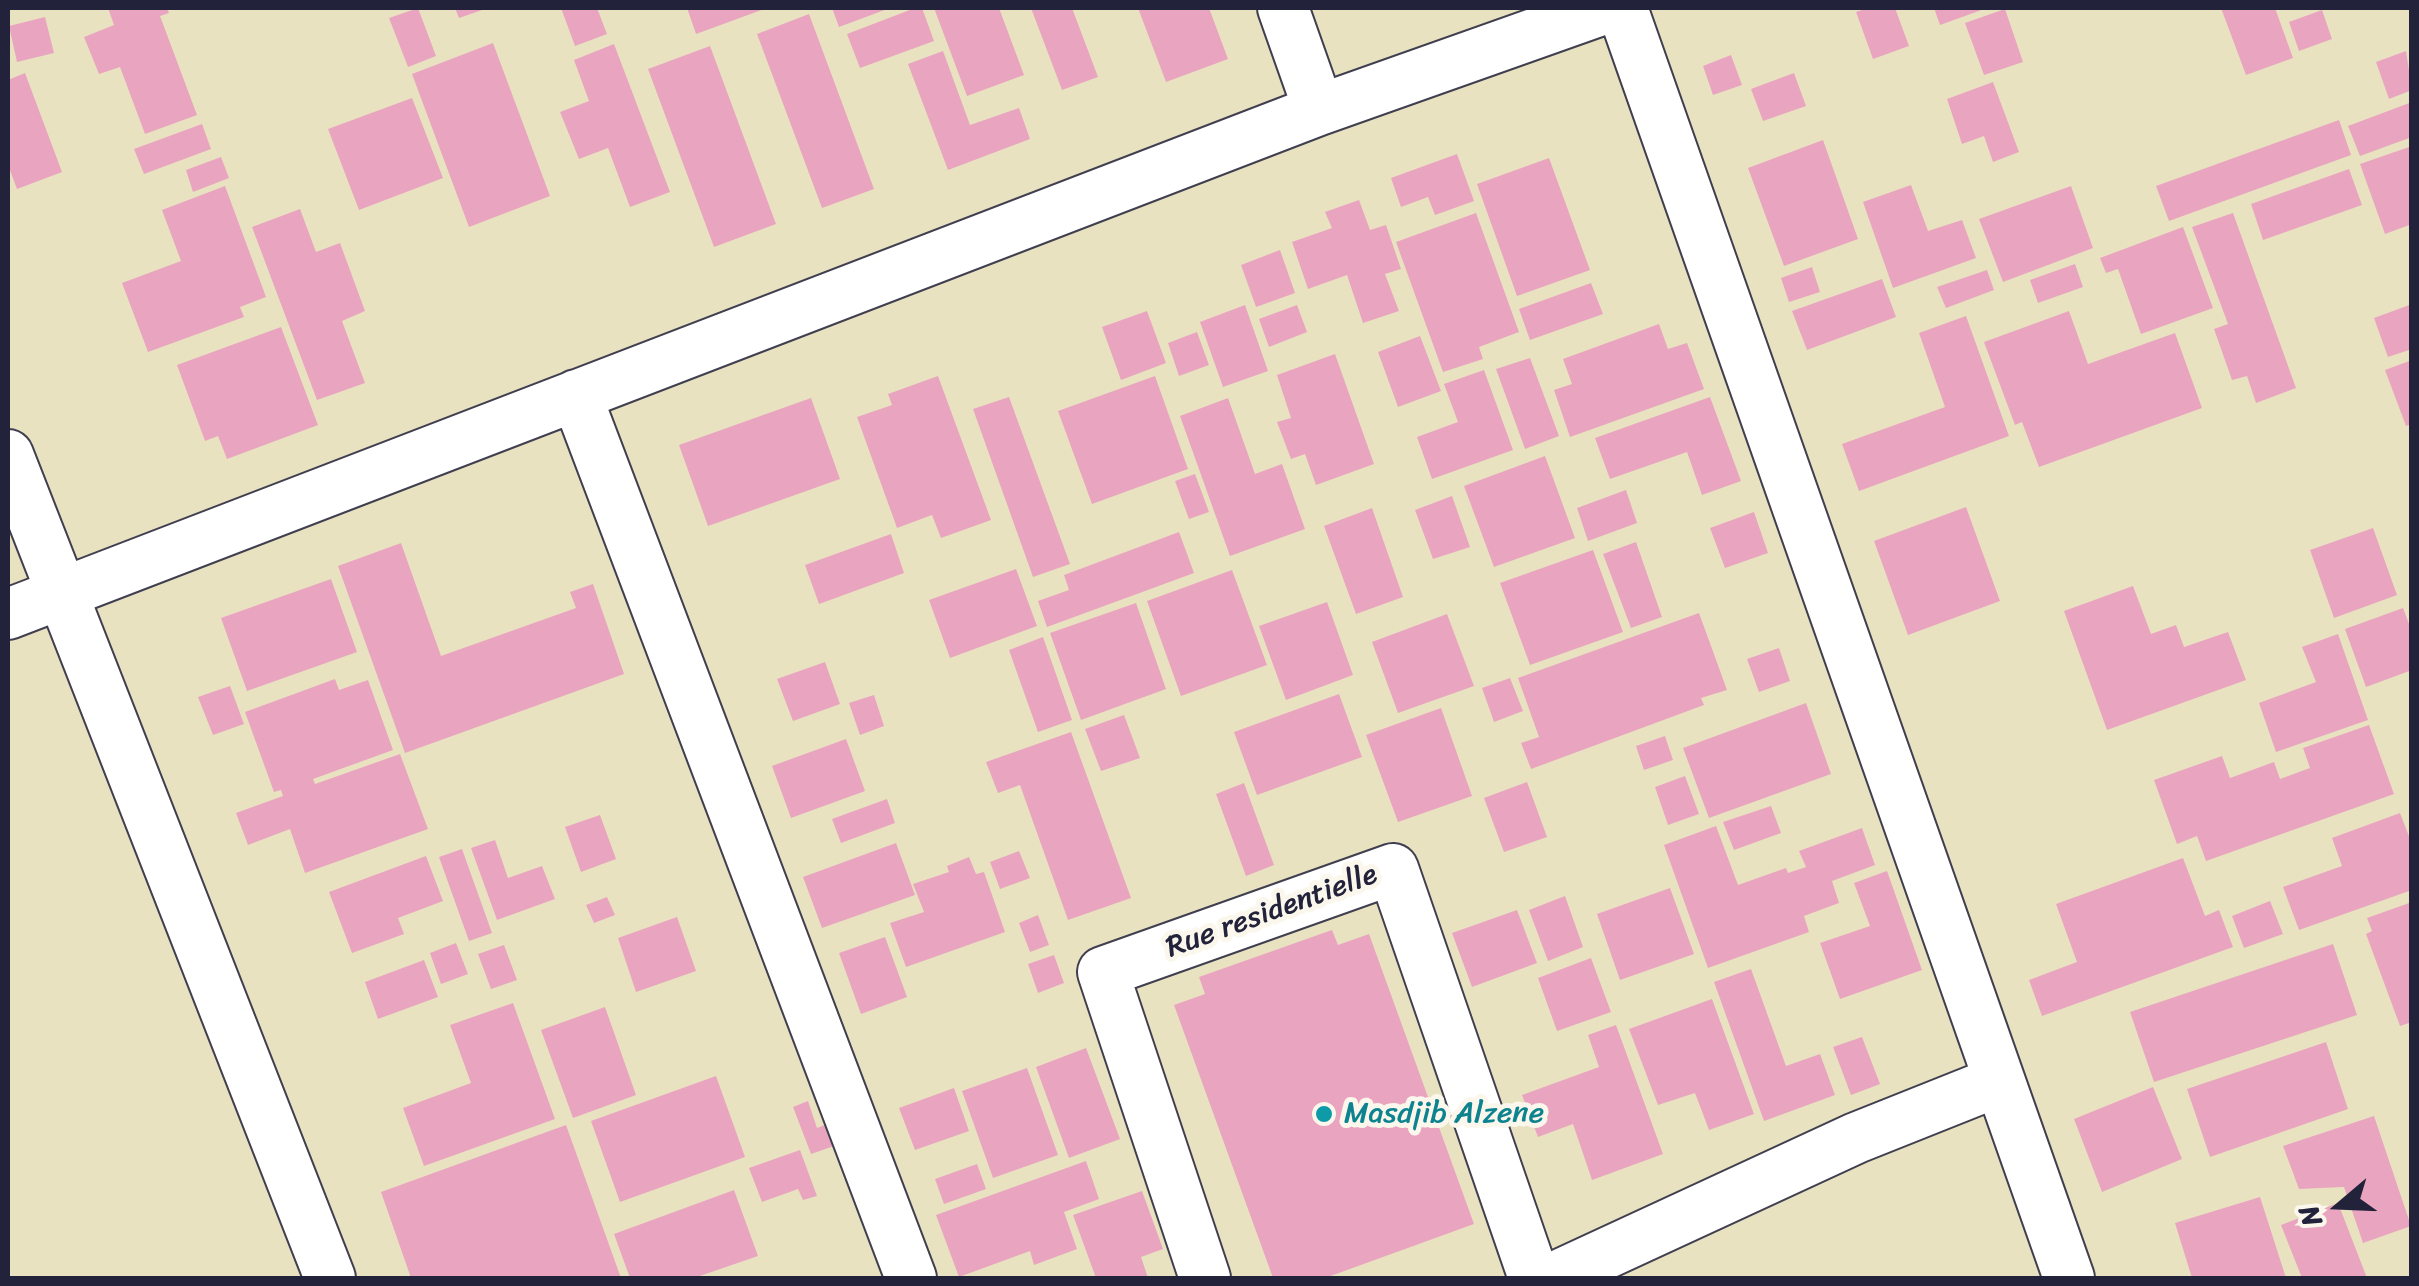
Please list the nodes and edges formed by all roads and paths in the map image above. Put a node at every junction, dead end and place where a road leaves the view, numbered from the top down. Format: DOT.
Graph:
graph roads {
  1 [pos="1283,8"];
  2 [pos="1607,8"];
  3 [pos="1622,8"];
  4 [pos="1319,110"];
  5 [pos="576,394"];
  6 [pos="8,455"];
  7 [pos="60,594"];
  8 [pos="8,614"];
  9 [pos="1999,1081"];
  10 [pos="330,1278"];
  11 [pos="911,1278"];
  12 [pos="1204,1278"];
  13 [pos="1534,1278"];
  14 [pos="1554,1278"];
  15 [pos="2069,1278"];
  1 -- 4 [label="street"];
  2 -- 4 [label="street"];
  3 -- 9 [label="street"];
  4 -- 5 [label="street"];
  5 -- 7 [label="street"];
  5 -- 11 [label="street"];
  6 -- 7 [label="street"];
  7 -- 8 [label="street"];
  7 -- 10 [label="street"];
  9 -- 14 [label="street"];
  9 -- 15 [label="street"];
  12 -- 13 [label="street, Rue residentielle"];
}
